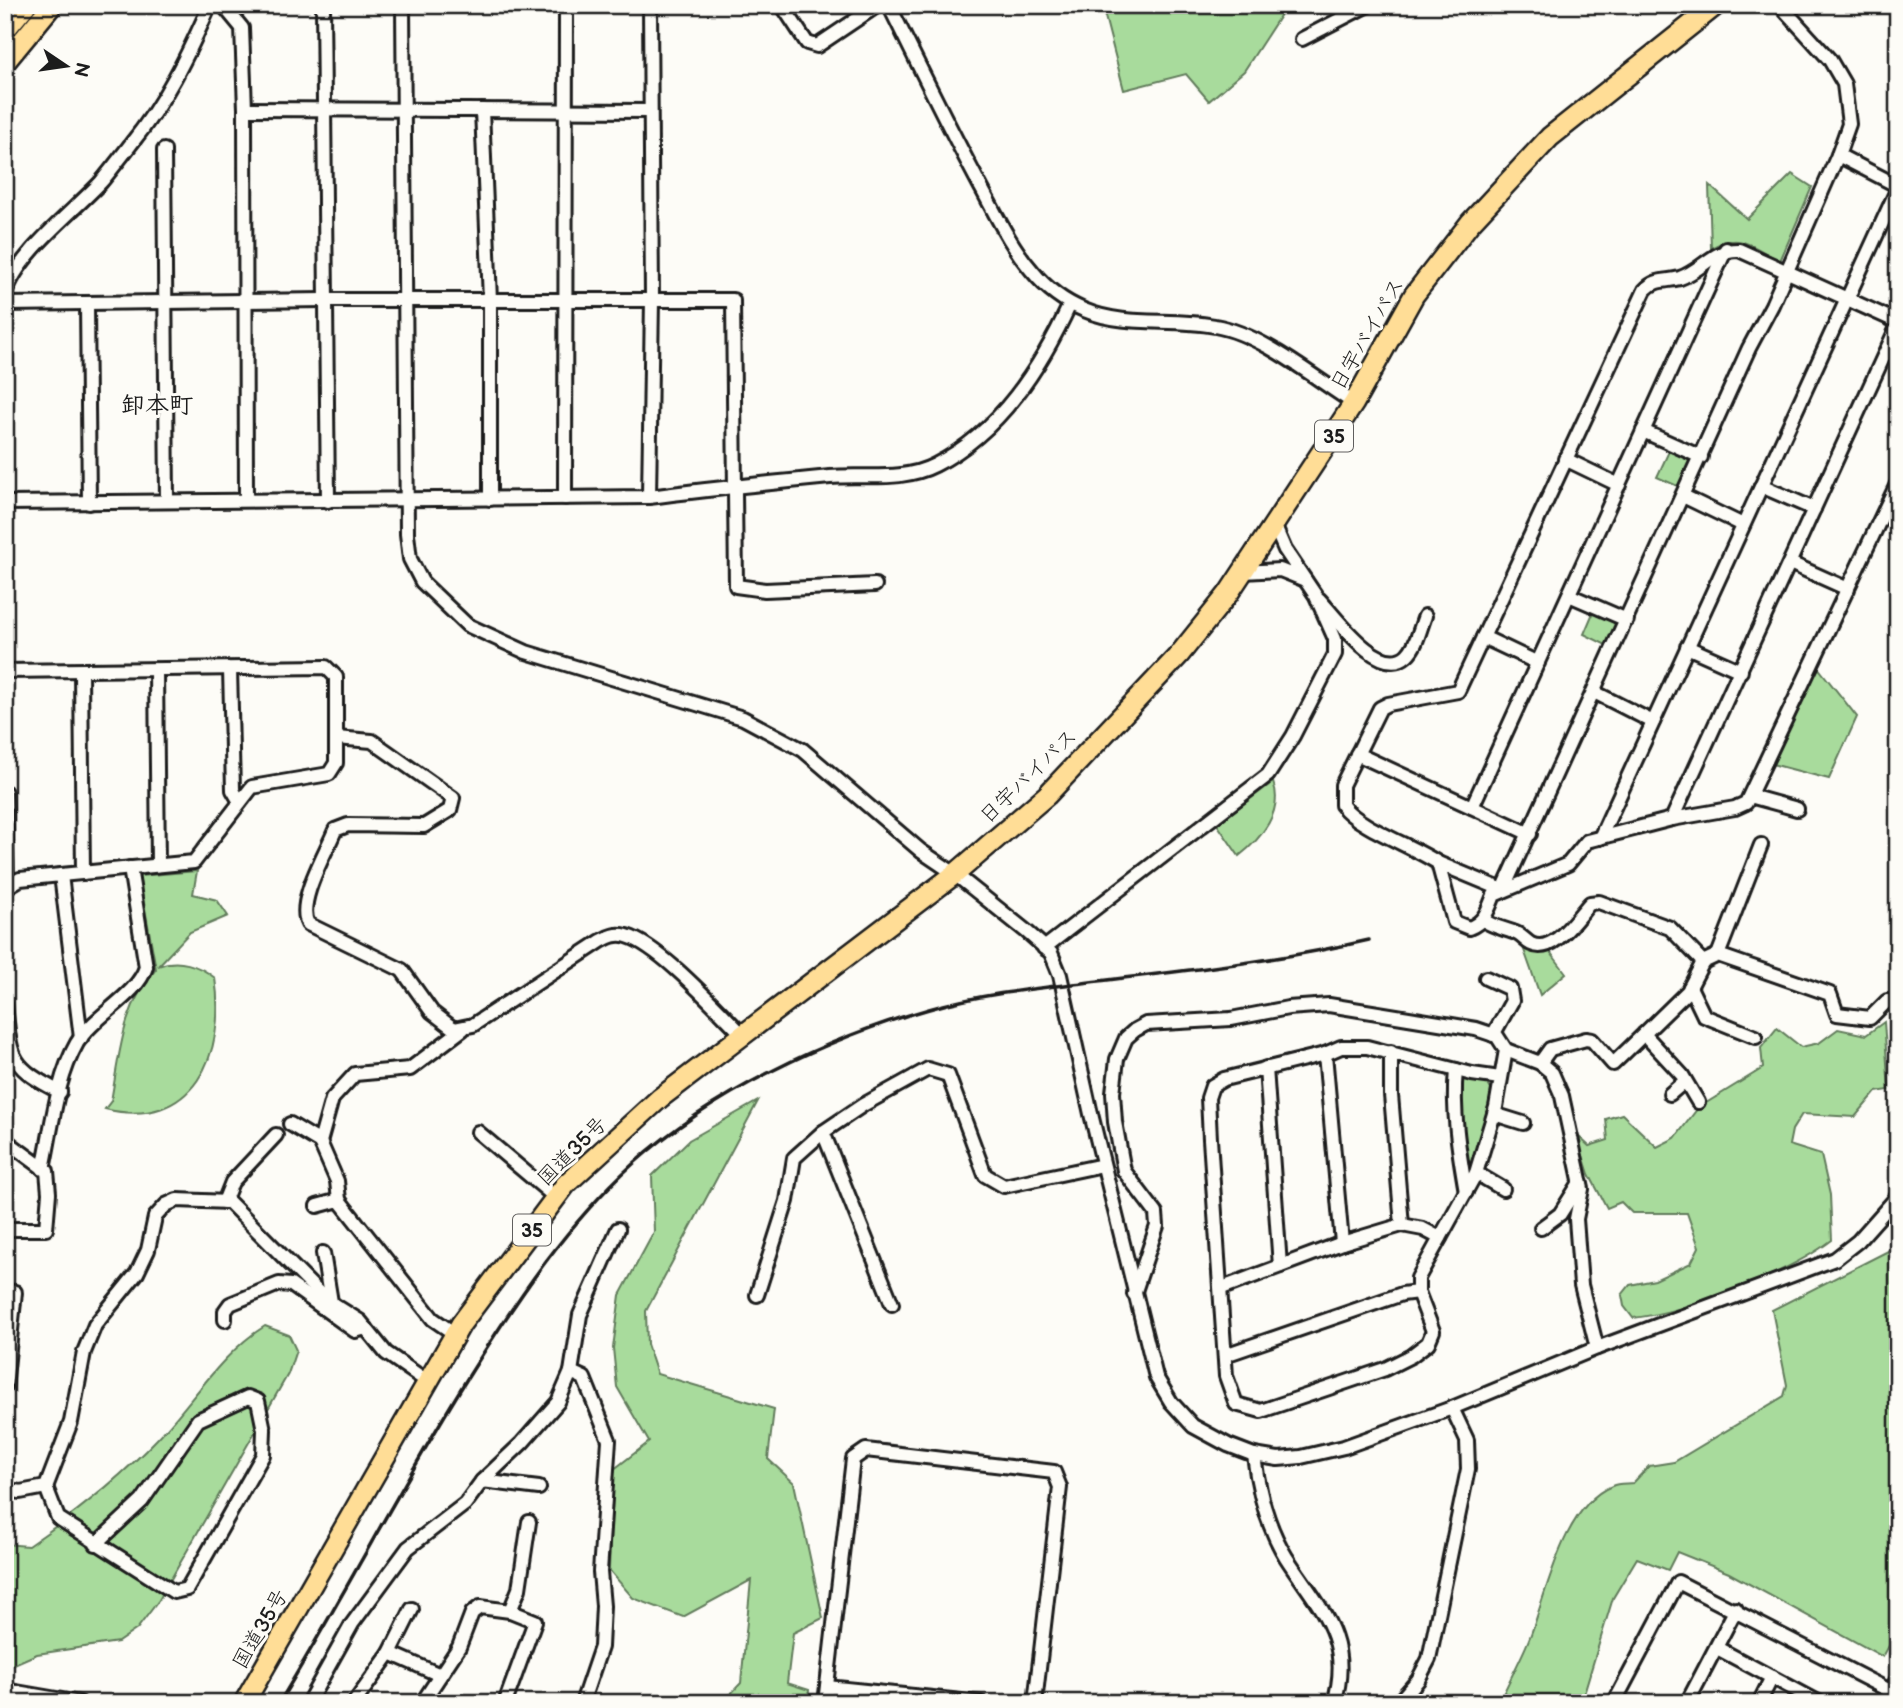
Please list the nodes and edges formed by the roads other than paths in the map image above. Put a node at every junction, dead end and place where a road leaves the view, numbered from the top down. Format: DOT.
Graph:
graph roads {
  1 [pos="26,5"];
  2 [pos="52,5"];
  3 [pos="210,5"];
  4 [pos="223,5"];
  5 [pos="323,5"];
  6 [pos="404,5"];
  7 [pos="566,5"];
  8 [pos="650,5"];
  9 [pos="782,5"];
  10 [pos="878,5"];
  11 [pos="889,5"];
  12 [pos="1368,5"];
  13 [pos="1716,5"];
  14 [pos="1780,5"];
  15 [pos="5,30"];
  16 [pos="1302,39"];
  17 [pos="5,62"];
  18 [pos="245,108"];
  19 [pos="404,110"];
  20 [pos="482,110"];
  21 [pos="325,111"];
  22 [pos="565,111"];
  23 [pos="650,111"];
  24 [pos="164,150"];
  25 [pos="1838,155"];
  26 [pos="1898,187"];
  27 [pos="1726,249"];
  28 [pos="1786,271"];
  29 [pos="5,295"];
  30 [pos="652,299"];
  31 [pos="1847,299"];
  32 [pos="324,300"];
  33 [pos="406,300"];
  34 [pos="489,300"];
  35 [pos="567,300"];
  36 [pos="245,302"];
  37 [pos="164,303"];
  38 [pos="5,304"];
  39 [pos="87,304"];
  40 [pos="1070,304"];
  41 [pos="1898,323"];
  42 [pos="1889,344"];
  43 [pos="1898,356"];
  44 [pos="1354,403"];
  45 [pos="1643,431"];
  46 [pos="1702,457"];
  47 [pos="1565,459"];
  48 [pos="1898,482"];
  49 [pos="734,485"];
  50 [pos="1619,485"];
  51 [pos="1761,486"];
  52 [pos="1683,496"];
  53 [pos="649,497"];
  54 [pos="565,498"];
  55 [pos="490,499"];
  56 [pos="246,500"];
  57 [pos="167,501"];
  58 [pos="328,501"];
  59 [pos="406,502"];
  60 [pos="5,503"];
  61 [pos="89,503"];
  62 [pos="1814,509"];
  63 [pos="1743,525"];
  64 [pos="1275,527"];
  65 [pos="1790,563"];
  66 [pos="1243,572"];
  67 [pos="1305,580"];
  68 [pos="875,585"];
  69 [pos="1848,589"];
  70 [pos="1569,595"];
  71 [pos="1316,596"];
  72 [pos="1425,616"];
  73 [pos="1627,620"];
  74 [pos="1483,636"];
  75 [pos="1688,647"];
  76 [pos="1538,663"];
  77 [pos="230,669"];
  78 [pos="156,670"];
  79 [pos="5,671"];
  80 [pos="81,671"];
  81 [pos="1741,671"];
  82 [pos="1594,692"];
  83 [pos="1653,722"];
  84 [pos="336,738"];
  85 [pos="1357,754"];
  86 [pos="5,792"];
  87 [pos="1750,796"];
  88 [pos="240,802"];
  89 [pos="1472,807"];
  90 [pos="1797,809"];
  91 [pos="1672,819"];
  92 [pos="1530,834"];
  93 [pos="1600,838"];
  94 [pos="1761,845"];
  95 [pos="1438,863"];
  96 [pos="158,866"];
  97 [pos="130,868"];
  98 [pos="83,873"];
  99 [pos="955,874"];
  100 [pos="61,875"];
  101 [pos="6,888"];
  102 [pos="1503,890"];
  103 [pos="1483,920"];
  104 [pos="1044,948"];
  105 [pos="1718,955"];
  106 [pos="1703,962"];
  107 [pos="1486,978"];
  108 [pos="1690,988"];
  109 [pos="1898,1002"];
  110 [pos="5,1004"];
  111 [pos="463,1029"];
  112 [pos="743,1034"];
  113 [pos="1644,1034"];
  114 [pos="1493,1035"];
  115 [pos="1756,1037"];
  116 [pos="81,1038"];
  117 [pos="1506,1050"];
  118 [pos="1391,1052"];
  119 [pos="1325,1054"];
  120 [pos="1540,1063"];
  121 [pos="1266,1068"];
  122 [pos="1456,1070"];
  123 [pos="1500,1078"];
  124 [pos="1685,1081"];
  125 [pos="60,1092"];
  126 [pos="1670,1094"];
  127 [pos="1698,1102"];
  128 [pos="1494,1114"];
  129 [pos="1523,1123"];
  130 [pos="290,1124"];
  131 [pos="478,1132"];
  132 [pos="823,1132"];
  133 [pos="276,1135"];
  134 [pos="5,1139"];
  135 [pos="320,1142"];
  136 [pos="1103,1165"];
  137 [pos="43,1169"];
  138 [pos="1476,1173"];
  139 [pos="1581,1181"];
  140 [pos="1503,1189"];
  141 [pos="1466,1192"];
  142 [pos="1898,1196"];
  143 [pos="556,1198"];
  144 [pos="339,1200"];
  145 [pos="223,1202"];
  146 [pos="317,1206"];
  147 [pos="1402,1225"];
  148 [pos="1542,1228"];
  149 [pos="5,1229"];
  150 [pos="618,1229"];
  151 [pos="1440,1238"];
  152 [pos="1342,1243"];
  153 [pos="323,1253"];
  154 [pos="1280,1266"];
  155 [pos="1222,1288"];
  156 [pos="5,1292"];
  157 [pos="1418,1292"];
  158 [pos="1134,1294"];
  159 [pos="757,1295"];
  160 [pos="331,1302"];
  161 [pos="892,1304"];
  162 [pos="225,1320"];
  163 [pos="366,1328"];
  164 [pos="455,1334"];
  165 [pos="1597,1348"];
  166 [pos="1225,1355"];
  167 [pos="7,1363"];
  168 [pos="571,1372"];
  169 [pos="428,1382"];
  170 [pos="5,1387"];
  171 [pos="1452,1408"];
  172 [pos="1254,1455"];
  173 [pos="482,1481"];
  174 [pos="46,1487"];
  175 [pos="539,1488"];
  176 [pos="5,1489"];
  177 [pos="529,1522"];
  178 [pos="96,1544"];
  179 [pos="412,1609"];
  180 [pos="1736,1609"];
  181 [pos="510,1611"];
  182 [pos="1717,1648"];
  183 [pos="390,1653"];
  184 [pos="440,1675"];
  185 [pos="1772,1677"];
  186 [pos="1898,1678"];
  187 [pos="827,1687"];
  188 [pos="5,1690"];
  189 [pos="1891,1696"];
  190 [pos="508,1702"];
  191 [pos="80,1703"];
  192 [pos="244,1703"];
  193 [pos="308,1703"];
  194 [pos="354,1703"];
  195 [pos="422,1703"];
  196 [pos="582,1703"];
  197 [pos="825,1703"];
  198 [pos="981,1703"];
  199 [pos="1035,1703"];
  200 [pos="1334,1703"];
  201 [pos="1398,1703"];
  202 [pos="1614,1703"];
  203 [pos="1687,1703"];
  204 [pos="1759,1703"];
  205 [pos="1820,1703"];
  1 -- 15 [label="highway"];
  2 -- 17 [label="highway"];
  3 -- 29 [label="street"];
  4 -- 18 [label="street"];
  5 -- 21 [label="street"];
  6 -- 19 [label="street"];
  7 -- 22 [label="street"];
  8 -- 23 [label="street"];
  9 -- 10 [label="street"];
  11 -- 40 [label="street"];
  12 -- 16 [label="street"];
  13 -- 44 [label="highway, 日宇バイパス / 35"];
  14 -- 25 [label="street"];
  18 -- 21 [label="street"];
  18 -- 36 [label="street"];
  19 -- 20 [label="street"];
  19 -- 21 [label="street"];
  19 -- 33 [label="street"];
  20 -- 22 [label="street"];
  20 -- 34 [label="street"];
  21 -- 32 [label="street"];
  22 -- 23 [label="street"];
  22 -- 35 [label="street"];
  23 -- 30 [label="street"];
  24 -- 37 [label="street"];
  25 -- 26 [label="street"];
  25 -- 28 [label="street"];
  26 -- 31 [label="street"];
  27 -- 28 [label="street"];
  27 -- 45 [label="street"];
  27 -- 47 [label="street"];
  28 -- 31 [label="street"];
  28 -- 46 [label="street"];
  30 -- 35 [label="street"];
  30 -- 49 [label="street"];
  30 -- 53 [label="street"];
  31 -- 41 [label="street"];
  31 -- 51 [label="street"];
  32 -- 33 [label="street"];
  32 -- 36 [label="street"];
  32 -- 58 [label="street"];
  33 -- 34 [label="street"];
  33 -- 59 [label="street"];
  34 -- 35 [label="street"];
  34 -- 55 [label="street"];
  35 -- 54 [label="street"];
  36 -- 37 [label="street"];
  36 -- 56 [label="street"];
  37 -- 39 [label="street"];
  37 -- 57 [label="street"];
  38 -- 39 [label="street"];
  39 -- 61 [label="street"];
  40 -- 44 [label="street"];
  40 -- 49 [label="street"];
  41 -- 42 [label="street"];
  42 -- 43 [label="street"];
  42 -- 62 [label="street"];
  44 -- 64 [label="highway, 日宇バイパス / 35"];
  45 -- 46 [label="street"];
  45 -- 50 [label="street"];
  46 -- 52 [label="street"];
  47 -- 50 [label="street"];
  47 -- 74 [label="street"];
  48 -- 69 [label="street"];
  49 -- 53 [label="street"];
  49 -- 68 [label="street"];
  50 -- 70 [label="street"];
  51 -- 62 [label="street"];
  51 -- 63 [label="street"];
  52 -- 63 [label="street"];
  52 -- 73 [label="street"];
  53 -- 54 [label="street"];
  54 -- 55 [label="street"];
  55 -- 59 [label="street"];
  56 -- 57 [label="street"];
  56 -- 58 [label="street"];
  57 -- 61 [label="street"];
  58 -- 59 [label="street"];
  59 -- 99 [label="street"];
  60 -- 61 [label="street"];
  62 -- 65 [label="street"];
  63 -- 75 [label="street"];
  64 -- 66 [label="highway, 日宇バイパス / 35"];
  64 -- 67 [label="street"];
  65 -- 69 [label="street"];
  65 -- 81 [label="street"];
  66 -- 67 [label="street"];
  66 -- 99 [label="highway, 日宇バイパス / 35"];
  67 -- 71 [label="street"];
  69 -- 87 [label="street"];
  70 -- 73 [label="street"];
  70 -- 76 [label="street"];
  71 -- 72 [label="street"];
  71 -- 104 [label="street"];
  73 -- 82 [label="street"];
  74 -- 76 [label="street"];
  74 -- 85 [label="street"];
  75 -- 81 [label="street"];
  75 -- 83 [label="street"];
  76 -- 89 [label="street"];
  77 -- 78 [label="street"];
  77 -- 84 [label="street"];
  77 -- 88 [label="street"];
  78 -- 80 [label="street"];
  78 -- 96 [label="street"];
  79 -- 80 [label="street"];
  80 -- 98 [label="street"];
  81 -- 91 [label="street"];
  82 -- 83 [label="street"];
  82 -- 92 [label="street"];
  83 -- 93 [label="street"];
  84 -- 88 [label="street"];
  84 -- 111 [label="street"];
  85 -- 89 [label="street"];
  85 -- 95 [label="street"];
  86 -- 101 [label="street"];
  87 -- 90 [label="street"];
  87 -- 91 [label="street"];
  88 -- 96 [label="street"];
  89 -- 92 [label="street"];
  91 -- 93 [label="street"];
  92 -- 102 [label="street"];
  93 -- 102 [label="street"];
  94 -- 105 [label="street"];
  95 -- 102 [label="street"];
  95 -- 103 [label="street"];
  96 -- 97 [label="street"];
  97 -- 98 [label="street"];
  97 -- 116 [label="street"];
  98 -- 100 [label="street"];
  99 -- 104 [label="street"];
  99 -- 112 [label="highway, 国道35号 / 35"];
  100 -- 101 [label="street"];
  100 -- 116 [label="street"];
  102 -- 103 [label="street"];
  103 -- 106 [label="street"];
  104 -- 136 [label="street"];
  105 -- 106 [label="street"];
  105 -- 109 [label="street"];
  106 -- 108 [label="street"];
  107 -- 114 [label="street"];
  108 -- 113 [label="street"];
  108 -- 115 [label="street"];
  110 -- 125 [label="street"];
  111 -- 112 [label="street"];
  111 -- 135 [label="street"];
  112 -- 143 [label="highway, 国道35号 / 35"];
  113 -- 120 [label="street"];
  113 -- 124 [label="street"];
  114 -- 117 [label="street"];
  114 -- 158 [label="street"];
  116 -- 125 [label="street"];
  117 -- 120 [label="street"];
  117 -- 123 [label="street"];
  118 -- 119 [label="street"];
  118 -- 122 [label="street"];
  118 -- 147 [label="street"];
  119 -- 121 [label="street"];
  119 -- 152 [label="street"];
  120 -- 139 [label="street"];
  121 -- 154 [label="street"];
  121 -- 155 [label="street"];
  122 -- 123 [label="street"];
  122 -- 141 [label="street"];
  123 -- 128 [label="street"];
  124 -- 126 [label="street"];
  124 -- 127 [label="street"];
  125 -- 137 [label="street"];
  128 -- 129 [label="street"];
  128 -- 138 [label="street"];
  130 -- 135 [label="street"];
  131 -- 143 [label="street"];
  132 -- 136 [label="street"];
  132 -- 159 [label="street"];
  132 -- 161 [label="street"];
  133 -- 145 [label="street"];
  134 -- 137 [label="street"];
  135 -- 144 [label="street"];
  136 -- 158 [label="street"];
  137 -- 149 [label="street"];
  138 -- 140 [label="street"];
  138 -- 141 [label="street"];
  139 -- 148 [label="street"];
  139 -- 165 [label="street"];
  141 -- 151 [label="street"];
  142 -- 165 [label="street"];
  143 -- 164 [label="highway, 国道35号 / 35"];
  144 -- 146 [label="street"];
  144 -- 164 [label="street"];
  145 -- 160 [label="street"];
  145 -- 174 [label="street"];
  147 -- 151 [label="street"];
  147 -- 152 [label="street"];
  150 -- 168 [label="street"];
  151 -- 157 [label="street"];
  152 -- 154 [label="street"];
  153 -- 160 [label="street"];
  154 -- 155 [label="street"];
  155 -- 166 [label="street"];
  156 -- 167 [label="street"];
  157 -- 166 [label="street"];
  157 -- 166 [label="street"];
  158 -- 172 [label="street"];
  160 -- 163 [label="street"];
  162 -- 163 [label="street"];
  163 -- 169 [label="street"];
  164 -- 169 [label="highway, 国道35号 / 35"];
  165 -- 171 [label="street"];
  167 -- 170 [label="street"];
  168 -- 173 [label="street"];
  168 -- 196 [label="street"];
  169 -- 192 [label="highway, 国道35号 / 35"];
  171 -- 172 [label="street"];
  171 -- 201 [label="street"];
  172 -- 200 [label="street"];
  173 -- 175 [label="street"];
  173 -- 193 [label="street"];
  174 -- 176 [label="street"];
  174 -- 178 [label="street"];
  177 -- 181 [label="street"];
  178 -- 178 [label="street"];
  179 -- 183 [label="street"];
  180 -- 182 [label="street"];
  180 -- 189 [label="street"];
  180 -- 202 [label="street"];
  181 -- 184 [label="street"];
  181 -- 190 [label="street"];
  182 -- 185 [label="street"];
  182 -- 203 [label="street"];
  183 -- 184 [label="street"];
  183 -- 194 [label="street"];
  184 -- 195 [label="street"];
  185 -- 204 [label="street"];
  185 -- 205 [label="street"];
  186 -- 189 [label="street"];
  187 -- 197 [label="street"];
  187 -- 198 [label="street"];
  187 -- 199 [label="street"];
  188 -- 191 [label="street"];
}
